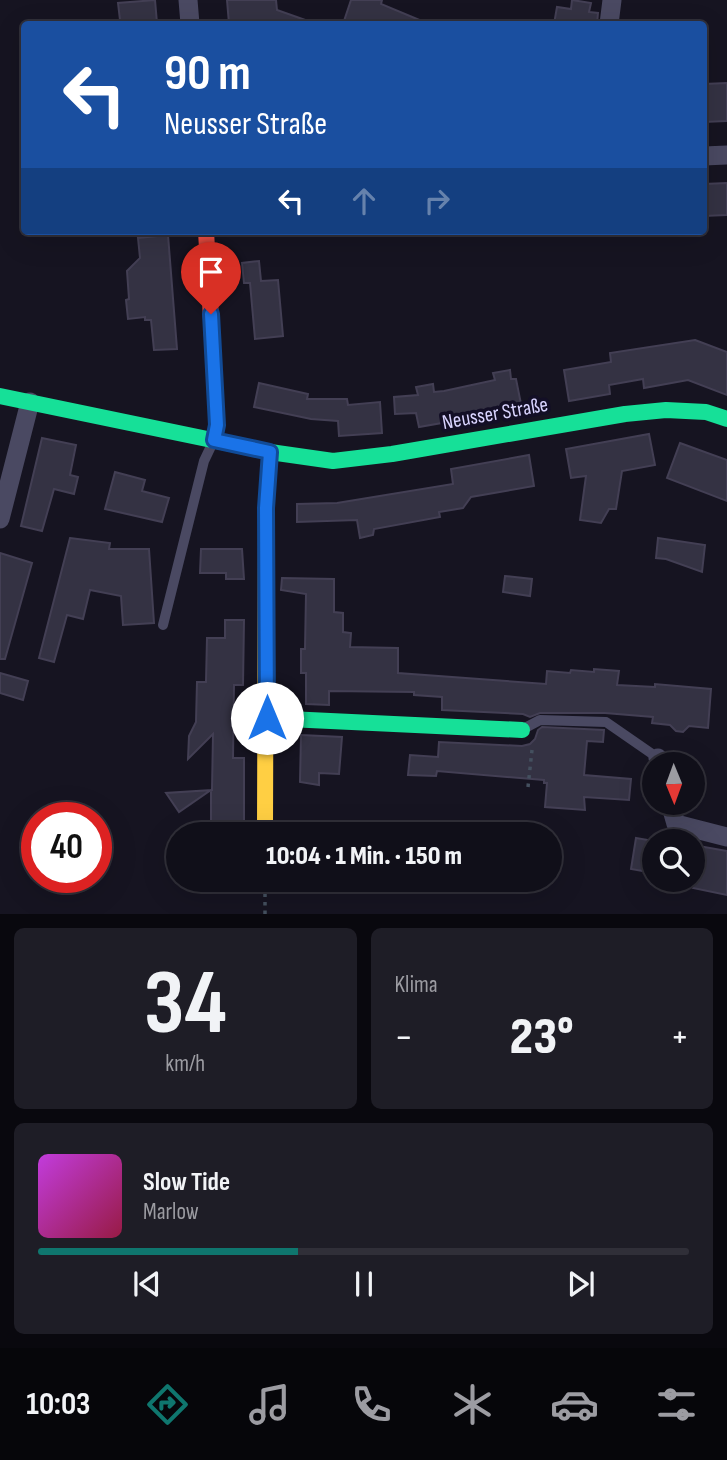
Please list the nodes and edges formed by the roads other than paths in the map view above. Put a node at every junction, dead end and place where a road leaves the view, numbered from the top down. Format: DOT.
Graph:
graph roads {
  1 [pos="188,0"];
  2 [pos="612,0"];
  3 [pos="190,21"];
  4 [pos="609,21"];
  5 [pos="727,155"];
  6 [pos="707,156"];
  7 [pos="206,235"];
  8 [pos="0,396"];
  9 [pos="30,402"];
  10 [pos="727,419"];
  11 [pos="214,440"];
  12 [pos="270,452"];
  13 [pos="0,519"];
  14 [pos="163,625"];
  15 [pos="267,718"];
  16 [pos="528,727"];
  17 [pos="647,752"];
  18 [pos="674,816"];
  19 [pos="265,822"];
  20 [pos="727,837"];
  1 -- 3 [label="street"];
  2 -- 4 [label="street"];
  5 -- 6 [label="street"];
  7 -- 11 [label="street"];
  8 -- 9 [label="street, Neusser Straße"];
  9 -- 11 [label="street, Neusser Straße"];
  9 -- 13 [label="street"];
  10 -- 12 [label="street, Neusser Straße"];
  11 -- 12 [label="street, Neusser Straße"];
  11 -- 14 [label="lane"];
  12 -- 15 [label="street"];
  15 -- 16 [label="street"];
  15 -- 19 [label="street"];
  16 -- 17 [label="lane"];
  18 -- 20 [label="street"];
}
